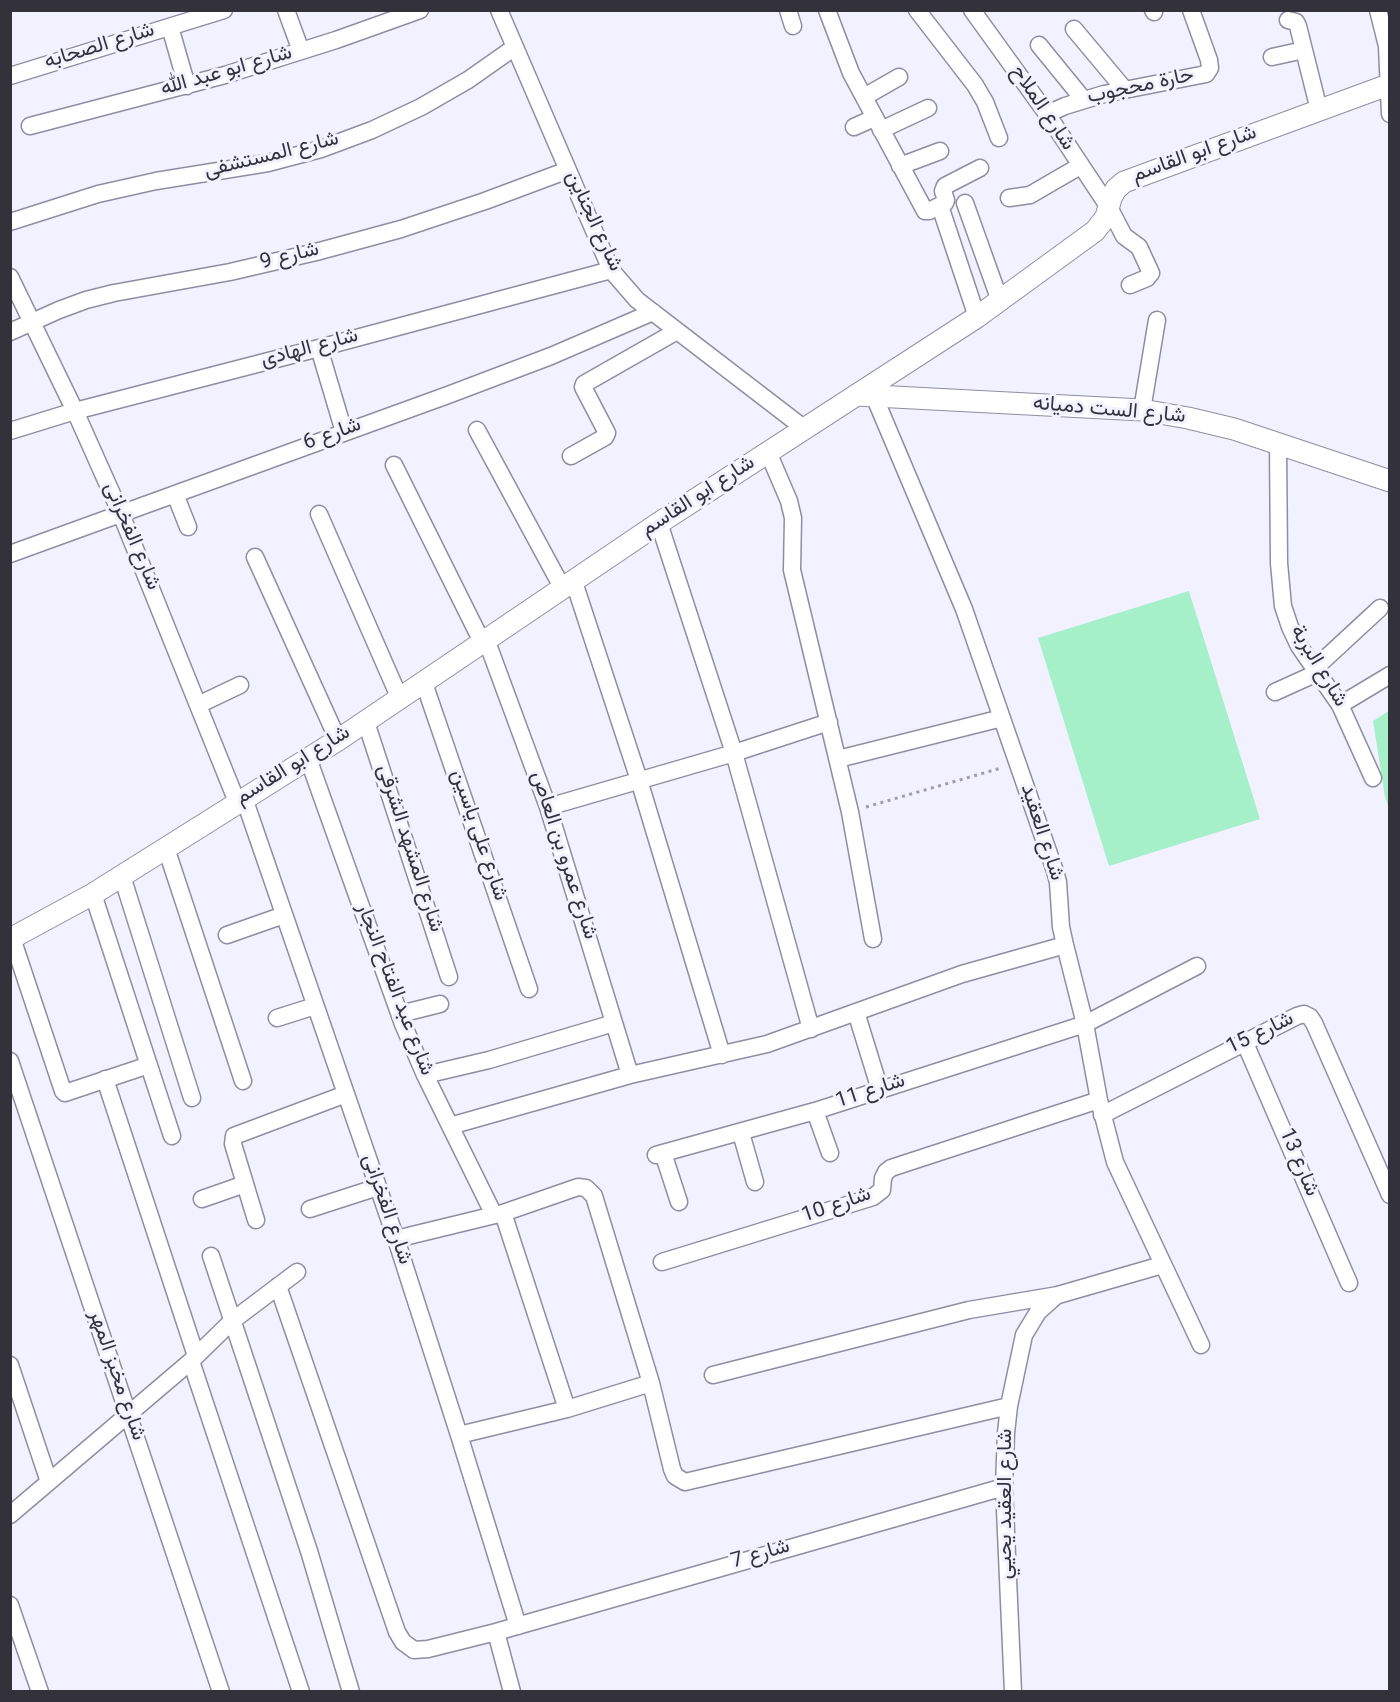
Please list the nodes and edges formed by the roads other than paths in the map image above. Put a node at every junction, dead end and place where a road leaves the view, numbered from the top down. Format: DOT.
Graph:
graph roads {
  1 [pos="224,10"];
  2 [pos="286,10"];
  3 [pos="499,10"];
  4 [pos="827,10"];
  5 [pos="917,10"];
  6 [pos="972,10"];
  7 [pos="1191,10"];
  8 [pos="1378,10"];
  9 [pos="410,12"];
  10 [pos="1288,20"];
  11 [pos="170,27"];
  12 [pos="1074,29"];
  13 [pos="1039,45"];
  14 [pos="515,47"];
  15 [pos="1304,50"];
  16 [pos="301,51"];
  17 [pos="1272,57"];
  18 [pos="10,76"];
  19 [pos="899,77"];
  20 [pos="1388,85"];
  21 [pos="187,86"];
  22 [pos="1125,90"];
  23 [pos="864,97"];
  24 [pos="1083,99"];
  25 [pos="928,108"];
  26 [pos="1319,110"];
  27 [pos="1047,114"];
  28 [pos="1389,114"];
  29 [pos="878,124"];
  30 [pos="30,126"];
  31 [pos="854,127"];
  32 [pos="999,138"];
  33 [pos="940,151"];
  34 [pos="900,166"];
  35 [pos="1080,166"];
  36 [pos="980,168"];
  37 [pos="567,170"];
  38 [pos="1009,198"];
  39 [pos="965,203"];
  40 [pos="940,206"];
  41 [pos="1110,209"];
  42 [pos="10,222"];
  43 [pos="611,270"];
  44 [pos="10,277"];
  45 [pos="1130,285"];
  46 [pos="1000,301"];
  47 [pos="652,312"];
  48 [pos="977,317"];
  49 [pos="1157,320"];
  50 [pos="33,322"];
  51 [pos="677,331"];
  52 [pos="10,332"];
  53 [pos="319,348"];
  54 [pos="865,396"];
  55 [pos="1142,410"];
  56 [pos="75,411"];
  57 [pos="805,429"];
  58 [pos="10,430"];
  59 [pos="477,430"];
  60 [pos="345,432"];
  61 [pos="1278,444"];
  62 [pos="768,452"];
  63 [pos="571,456"];
  64 [pos="394,465"];
  65 [pos="1389,481"];
  66 [pos="175,494"];
  67 [pos="122,514"];
  68 [pos="319,514"];
  69 [pos="659,523"];
  70 [pos="188,527"];
  71 [pos="10,554"];
  72 [pos="255,557"];
  73 [pos="568,585"];
  74 [pos="1380,608"];
  75 [pos="484,640"];
  76 [pos="1315,671"];
  77 [pos="1389,675"];
  78 [pos="424,683"];
  79 [pos="240,685"];
  80 [pos="1275,692"];
  81 [pos="400,699"];
  82 [pos="198,705"];
  83 [pos="1340,705"];
  84 [pos="1002,718"];
  85 [pos="366,722"];
  86 [pos="829,722"];
  87 [pos="338,740"];
  88 [pos="734,753"];
  89 [pos="308,758"];
  90 [pos="838,759"];
  91 [pos="1372,778"];
  92 [pos="639,780"];
  93 [pos="241,800"];
  94 [pos="548,807"];
  95 [pos="166,848"];
  96 [pos="122,876"];
  97 [pos="93,894"];
  98 [pos="284,915"];
  99 [pos="227,934"];
  100 [pos="11,939"];
  101 [pos="873,939"];
  102 [pos="1065,945"];
  103 [pos="1197,966"];
  104 [pos="449,977"];
  105 [pos="530,989"];
  106 [pos="440,1004"];
  107 [pos="315,1006"];
  108 [pos="856,1012"];
  109 [pos="400,1014"];
  110 [pos="277,1018"];
  111 [pos="614,1023"];
  112 [pos="1085,1024"];
  113 [pos="811,1029"];
  114 [pos="1245,1043"];
  115 [pos="722,1055"];
  116 [pos="10,1061"];
  117 [pos="149,1065"];
  118 [pos="425,1075"];
  119 [pos="630,1075"];
  120 [pos="105,1079"];
  121 [pos="243,1081"];
  122 [pos="880,1090"];
  123 [pos="346,1094"];
  124 [pos="192,1098"];
  125 [pos="1101,1107"];
  126 [pos="815,1111"];
  127 [pos="450,1126"];
  128 [pos="741,1133"];
  129 [pos="172,1136"];
  130 [pos="830,1153"];
  131 [pos="755,1182"];
  132 [pos="245,1184"];
  133 [pos="378,1187"];
  134 [pos="1389,1195"];
  135 [pos="202,1199"];
  136 [pos="679,1202"];
  137 [pos="310,1209"];
  138 [pos="498,1214"];
  139 [pos="256,1220"];
  140 [pos="396,1239"];
  141 [pos="211,1256"];
  142 [pos="662,1262"];
  143 [pos="1162,1265"];
  144 [pos="297,1272"];
  145 [pos="1348,1283"];
  146 [pos="278,1286"];
  147 [pos="1058,1295"];
  148 [pos="232,1322"];
  149 [pos="1201,1345"];
  150 [pos="193,1359"];
  151 [pos="10,1365"];
  152 [pos="713,1375"];
  153 [pos="651,1383"];
  154 [pos="1009,1406"];
  155 [pos="567,1409"];
  156 [pos="128,1414"];
  157 [pos="459,1435"];
  158 [pos="49,1482"];
  159 [pos="1004,1487"];
  160 [pos="10,1515"];
  161 [pos="10,1605"];
  162 [pos="518,1626"];
  163 [pos="496,1632"];
  164 [pos="40,1692"];
  165 [pos="221,1692"];
  166 [pos="301,1692"];
  167 [pos="351,1692"];
  168 [pos="512,1692"];
  169 [pos="1013,1692"];
  1 -- 11 [label="street, شارع الصحابه"];
  2 -- 16 [label="street"];
  3 -- 14 [label="street, شارع الجناين"];
  4 -- 23 [label="street"];
  5 -- 32 [label="street"];
  6 -- 27 [label="street, شارع الملاح"];
  7 -- 22 [label="street, حارة محجوب"];
  8 -- 20 [label="street"];
  9 -- 16 [label="street, شارع ابو عبد الله"];
  10 -- 15 [label="street"];
  11 -- 18 [label="street, شارع الصحابه"];
  11 -- 21 [label="street"];
  12 -- 22 [label="street"];
  13 -- 24 [label="street"];
  14 -- 37 [label="street, شارع الجناين"];
  14 -- 42 [label="street, شارع المستشفى"];
  15 -- 17 [label="street"];
  15 -- 26 [label="street"];
  16 -- 21 [label="street, شارع ابو عبد الله"];
  19 -- 23 [label="street"];
  20 -- 26 [label="street, شارع ابو القاسم"];
  20 -- 28 [label="street"];
  21 -- 30 [label="street, شارع ابو عبد الله"];
  22 -- 24 [label="street, حارة محجوب"];
  23 -- 29 [label="street"];
  24 -- 27 [label="street, حارة محجوب"];
  25 -- 29 [label="street"];
  26 -- 41 [label="street, شارع ابو القاسم"];
  27 -- 35 [label="street, شارع الملاح"];
  29 -- 31 [label="street"];
  29 -- 34 [label="street"];
  33 -- 34 [label="street"];
  34 -- 40 [label="street"];
  35 -- 38 [label="street"];
  35 -- 41 [label="street, شارع الملاح"];
  36 -- 40 [label="street"];
  37 -- 43 [label="street, شارع الجناين"];
  37 -- 50 [label="street, شارع 9"];
  39 -- 46 [label="street"];
  40 -- 48 [label="street"];
  41 -- 45 [label="street, شارع الملاح"];
  41 -- 46 [label="street, شارع ابو القاسم"];
  43 -- 47 [label="street, شارع الجناين"];
  43 -- 53 [label="street, شارع الهادى"];
  44 -- 50 [label="street, شارع الفخرانى"];
  46 -- 48 [label="street, شارع ابو القاسم"];
  47 -- 51 [label="street, شارع الجناين"];
  47 -- 60 [label="street, شارع 6"];
  48 -- 54 [label="street, شارع ابو القاسم"];
  49 -- 55 [label="street"];
  50 -- 52 [label="street, شارع 9"];
  50 -- 56 [label="street, شارع الفخرانى"];
  51 -- 57 [label="street, شارع الجناين"];
  51 -- 63 [label="street"];
  53 -- 56 [label="street, شارع الهادى"];
  53 -- 60 [label="street"];
  54 -- 55 [label="street, شارع الست دميانه"];
  54 -- 57 [label="street, شارع ابو القاسم"];
  54 -- 84 [label="street, شارع العقيد"];
  55 -- 61 [label="street, شارع الست دميانه"];
  56 -- 58 [label="street, شارع الهادى"];
  56 -- 67 [label="street, شارع الفخرانى"];
  57 -- 62 [label="street, شارع ابو القاسم"];
  59 -- 73 [label="street"];
  60 -- 66 [label="street, شارع 6"];
  61 -- 65 [label="street, شارع الست دميانه"];
  61 -- 76 [label="street, شارع البربة"];
  62 -- 69 [label="street, شارع ابو القاسم"];
  62 -- 86 [label="street"];
  64 -- 75 [label="street, شارع عمرو بن العاص"];
  66 -- 67 [label="street, شارع 6"];
  66 -- 70 [label="street"];
  67 -- 71 [label="street, شارع 6"];
  67 -- 82 [label="street, شارع الفخرانى"];
  68 -- 81 [label="street"];
  69 -- 73 [label="street, شارع ابو القاسم"];
  69 -- 88 [label="street"];
  72 -- 87 [label="street"];
  73 -- 75 [label="street, شارع ابو القاسم"];
  73 -- 92 [label="street"];
  74 -- 76 [label="street"];
  75 -- 78 [label="street, شارع ابو القاسم"];
  75 -- 94 [label="street, شارع عمرو بن العاص"];
  76 -- 80 [label="street"];
  76 -- 83 [label="street, شارع البربة"];
  77 -- 83 [label="street"];
  78 -- 81 [label="street, شارع ابو القاسم"];
  78 -- 105 [label="street, شارع على ياسين"];
  79 -- 82 [label="street"];
  81 -- 85 [label="street, شارع ابو القاسم"];
  82 -- 93 [label="street, شارع الفخرانى"];
  83 -- 91 [label="street, شارع البربة"];
  84 -- 90 [label="street"];
  84 -- 102 [label="street, شارع العقيد"];
  85 -- 87 [label="street, شارع ابو القاسم"];
  85 -- 104 [label="street, شارع المشهد الشرقى"];
  86 -- 88 [label="street"];
  86 -- 90 [label="street"];
  87 -- 89 [label="street, شارع ابو القاسم"];
  88 -- 92 [label="street"];
  88 -- 113 [label="street"];
  89 -- 93 [label="street, شارع ابو القاسم"];
  89 -- 109 [label="street, شارع عبد الفتاح النجار"];
  90 -- 101 [label="street"];
  92 -- 94 [label="street"];
  92 -- 115 [label="street"];
  93 -- 95 [label="street, شارع ابو القاسم"];
  93 -- 98 [label="street, شارع الفخرانى"];
  94 -- 111 [label="street, شارع عمرو بن العاص"];
  95 -- 96 [label="street, شارع ابو القاسم"];
  95 -- 121 [label="street"];
  96 -- 97 [label="street, شارع ابو القاسم"];
  96 -- 124 [label="street"];
  97 -- 100 [label="street, شارع ابو القاسم"];
  97 -- 117 [label="street"];
  98 -- 99 [label="street"];
  98 -- 107 [label="street, شارع الفخرانى"];
  100 -- 120 [label="street"];
  102 -- 108 [label="street"];
  102 -- 112 [label="street, شارع العقيد"];
  103 -- 112 [label="street, شارع 11"];
  106 -- 109 [label="street"];
  107 -- 110 [label="street"];
  107 -- 123 [label="street, شارع الفخرانى"];
  108 -- 113 [label="street"];
  108 -- 122 [label="street"];
  109 -- 118 [label="street, شارع عبد الفتاح النجار"];
  111 -- 118 [label="street"];
  111 -- 119 [label="street, شارع عمرو بن العاص"];
  112 -- 122 [label="street, شارع 11"];
  112 -- 125 [label="street, شارع العقيد"];
  113 -- 115 [label="street"];
  114 -- 125 [label="street, شارع 15"];
  114 -- 134 [label="street, شارع 15"];
  114 -- 145 [label="street, شارع 13"];
  115 -- 119 [label="street"];
  116 -- 156 [label="street, شارع مخبز المهر"];
  117 -- 120 [label="street"];
  117 -- 129 [label="street"];
  118 -- 127 [label="street, شارع عبد الفتاح النجار"];
  119 -- 127 [label="street"];
  120 -- 150 [label="street"];
  122 -- 126 [label="street, شارع 11"];
  123 -- 132 [label="street"];
  123 -- 133 [label="street, شارع الفخرانى"];
  125 -- 142 [label="street, شارع 10"];
  125 -- 143 [label="street, شارع العقيد"];
  126 -- 128 [label="street, شارع 11"];
  126 -- 130 [label="street"];
  127 -- 138 [label="street, شارع عبد الفتاح النجار"];
  128 -- 131 [label="street"];
  128 -- 136 [label="street, شارع 11"];
  132 -- 135 [label="street"];
  132 -- 139 [label="street"];
  133 -- 137 [label="street"];
  133 -- 140 [label="street, شارع الفخرانى"];
  138 -- 140 [label="street"];
  138 -- 153 [label="street"];
  138 -- 155 [label="street, شارع عبد الفتاح النجار"];
  140 -- 157 [label="street, شارع الفخرانى"];
  141 -- 148 [label="street"];
  143 -- 147 [label="street"];
  143 -- 149 [label="street, شارع العقيد"];
  144 -- 146 [label="street"];
  146 -- 148 [label="street"];
  146 -- 163 [label="street, شارع 7"];
  147 -- 152 [label="street"];
  147 -- 154 [label="street, شارع العقيد يحيي"];
  148 -- 150 [label="street"];
  148 -- 167 [label="street"];
  150 -- 156 [label="street"];
  150 -- 166 [label="street"];
  151 -- 158 [label="street"];
  153 -- 154 [label="street"];
  153 -- 155 [label="street"];
  154 -- 159 [label="street, شارع العقيد يحيي"];
  155 -- 157 [label="street"];
  156 -- 158 [label="street"];
  156 -- 165 [label="street, شارع مخبز المهر"];
  157 -- 162 [label="street, شارع الفخرانى"];
  158 -- 160 [label="street"];
  159 -- 162 [label="street, شارع 7"];
  159 -- 169 [label="street, شارع العقيد يحيي"];
  161 -- 164 [label="street"];
  162 -- 163 [label="street, شارع 7"];
  163 -- 168 [label="street"];
}
